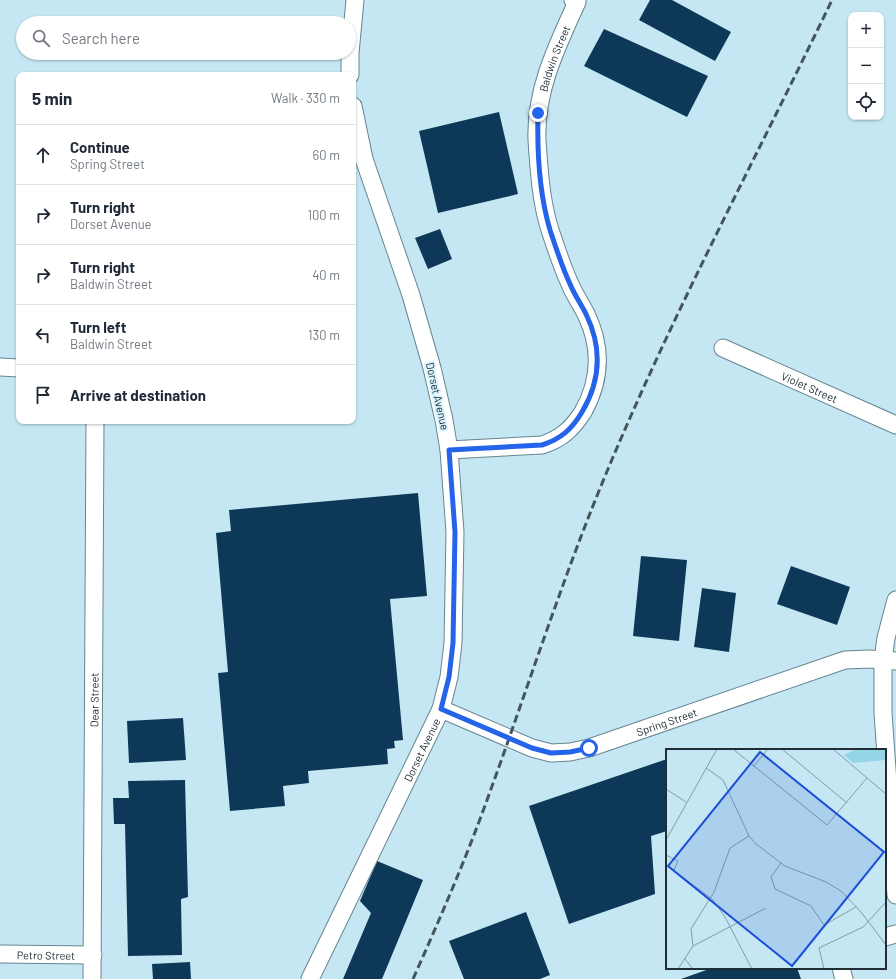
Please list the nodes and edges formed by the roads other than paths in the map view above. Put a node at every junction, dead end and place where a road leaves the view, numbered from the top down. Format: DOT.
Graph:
graph roads {
  1 [pos="355,0"];
  2 [pos="575,1"];
  3 [pos="353,16"];
  4 [pos="350,60"];
  5 [pos="350,72"];
  6 [pos="356,120"];
  7 [pos="723,348"];
  8 [pos="0,367"];
  9 [pos="16,368"];
  10 [pos="95,424"];
  11 [pos="896,426"];
  12 [pos="449,450"];
  13 [pos="896,600"];
  14 [pos="890,661"];
  15 [pos="441,709"];
  16 [pos="886,749"];
  17 [pos="886,755"];
  18 [pos="896,895"];
  19 [pos="896,934"];
  20 [pos="886,937"];
  21 [pos="0,954"];
  22 [pos="93,955"];
  23 [pos="841,969"];
  24 [pos="92,979"];
  25 [pos="310,979"];
  26 [pos="844,979"];
  1 -- 3 [label="street"];
  2 -- 12 [label="street, Baldwin Street"];
  4 -- 5 [label="street"];
  6 -- 12 [label="street, Dorset Avenue"];
  7 -- 11 [label="street, Violet Street"];
  8 -- 9 [label="street"];
  10 -- 22 [label="street, Dear Street"];
  12 -- 15 [label="street, Dorset Avenue"];
  13 -- 14 [label="street"];
  14 -- 15 [label="street, Spring Street"];
  14 -- 16 [label="street"];
  15 -- 25 [label="street, Dorset Avenue"];
  17 -- 18 [label="street"];
  19 -- 20 [label="street"];
  21 -- 22 [label="street, Petro Street"];
  22 -- 24 [label="street, Dear Street"];
  23 -- 26 [label="street"];
}
